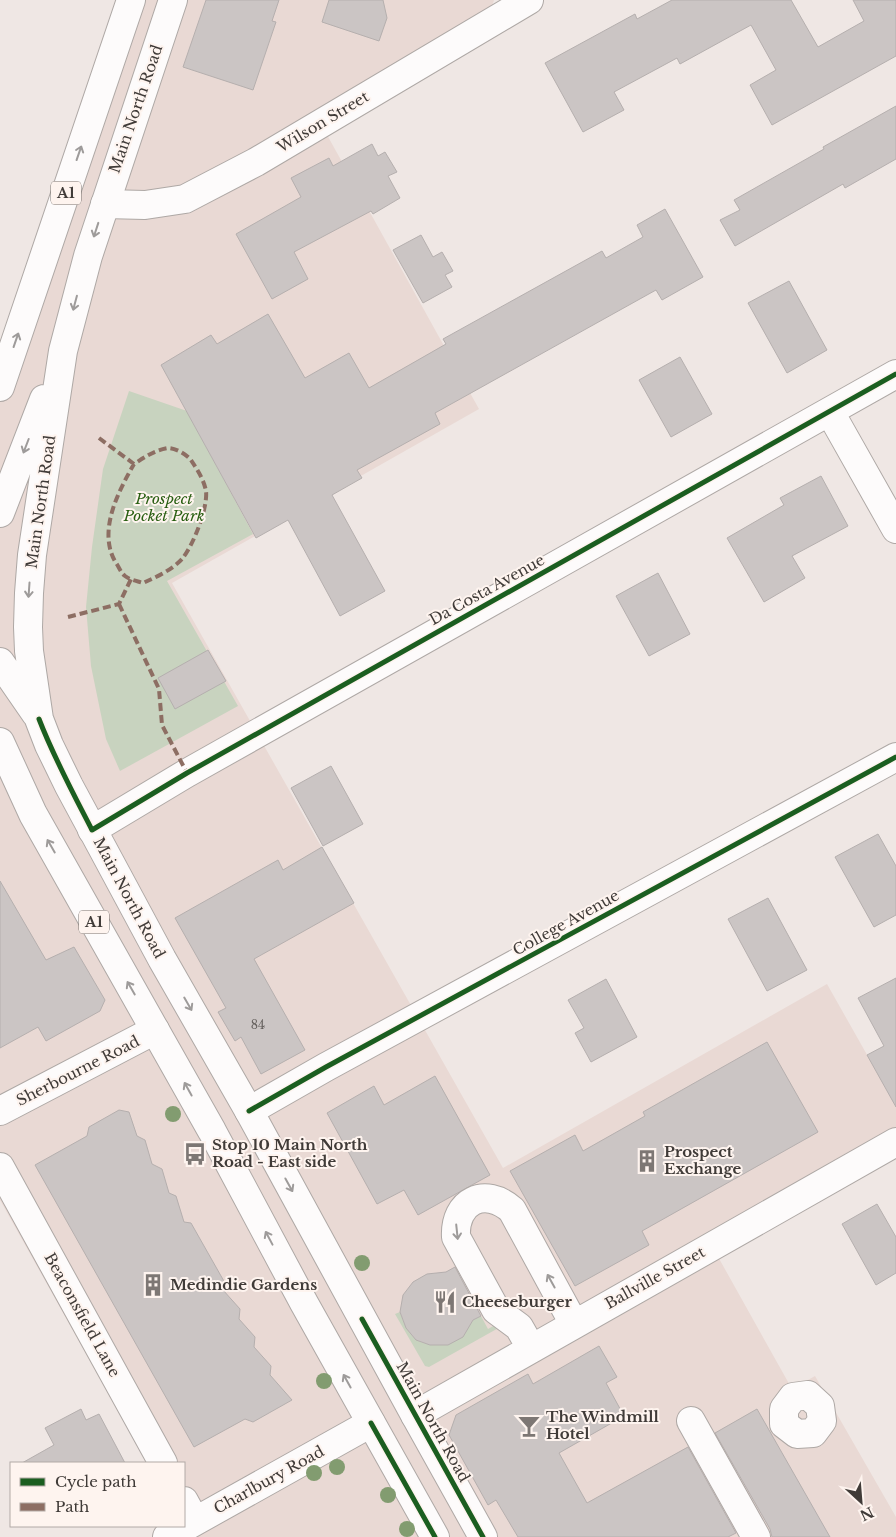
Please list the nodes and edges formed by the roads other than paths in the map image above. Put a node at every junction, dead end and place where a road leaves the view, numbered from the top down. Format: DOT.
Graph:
graph roads {
  1 [pos="131,0"];
  2 [pos="173,0"];
  3 [pos="528,0"];
  4 [pos="490,12"];
  5 [pos="105,204"];
  6 [pos="63,351"];
  7 [pos="896,374"];
  8 [pos="0,387"];
  9 [pos="830,412"];
  10 [pos="0,513"];
  11 [pos="896,529"];
  12 [pos="0,662"];
  13 [pos="39,719"];
  14 [pos="0,742"];
  15 [pos="896,757"];
  16 [pos="0,782"];
  17 [pos="33,814"];
  18 [pos="92,830"];
  19 [pos="155,1030"];
  20 [pos="0,1111"];
  21 [pos="249,1111"];
  22 [pos="212,1131"];
  23 [pos="896,1142"];
  24 [pos="0,1167"];
  25 [pos="574,1324"];
  26 [pos="531,1348"];
  27 [pos="415,1415"];
  28 [pos="691,1421"];
  29 [pos="371,1423"];
  30 [pos="162,1462"];
  31 [pos="189,1511"];
  32 [pos="175,1527"];
  33 [pos="167,1537"];
  34 [pos="435,1537"];
  35 [pos="484,1537"];
  36 [pos="756,1537"];
  8 -- 1 [label="main road, A1, one-way"];
  2 -- 5 [label="main road, Main North Road / A1"];
  3 -- 4 [label="main road, Wilson Street"];
  4 -- 5 [label="main road, Wilson Street"];
  5 -- 6 [label="main road, Main North Road / A1, one-way"];
  6 -- 10 [label="main road, one-way"];
  6 -- 13 [label="main road, Main North Road / A1, one-way"];
  7 -- 9 [label="main road, Da Costa Avenue"];
  9 -- 11 [label="main road"];
  9 -- 18 [label="main road, Da Costa Avenue"];
  12 -- 13 [label="main road"];
  13 -- 18 [label="main road, Main North Road / A1"];
  14 -- 17 [label="main road, A1"];
  15 -- 21 [label="main road, College Avenue"];
  16 -- 17 [label="main road"];
  19 -- 17 [label="main road, A1, one-way"];
  18 -- 21 [label="main road, Main North Road / A1, one-way"];
  19 -- 20 [label="main road, Sherbourne Road"];
  22 -- 19 [label="main road, A1, one-way"];
  21 -- 22 [label="main road, College Avenue"];
  21 -- 27 [label="main road, Main North Road / A1, one-way"];
  29 -- 22 [label="main road, A1, one-way"];
  23 -- 25 [label="main road, Ballville Street"];
  24 -- 30 [label="main road, Beaconsfield Lane"];
  25 -- 26 [label="main road, Ballville Street"];
  25 -- 26 [label="main road, one-way"];
  26 -- 27 [label="main road, Ballville Street"];
  27 -- 35 [label="main road, Main North Road / A1"];
  28 -- 36 [label="main road"];
  29 -- 31 [label="main road, Charlbury Road"];
  29 -- 34 [label="main road, A1"];
  32 -- 33 [label="main road, Charlbury Road"];
}
